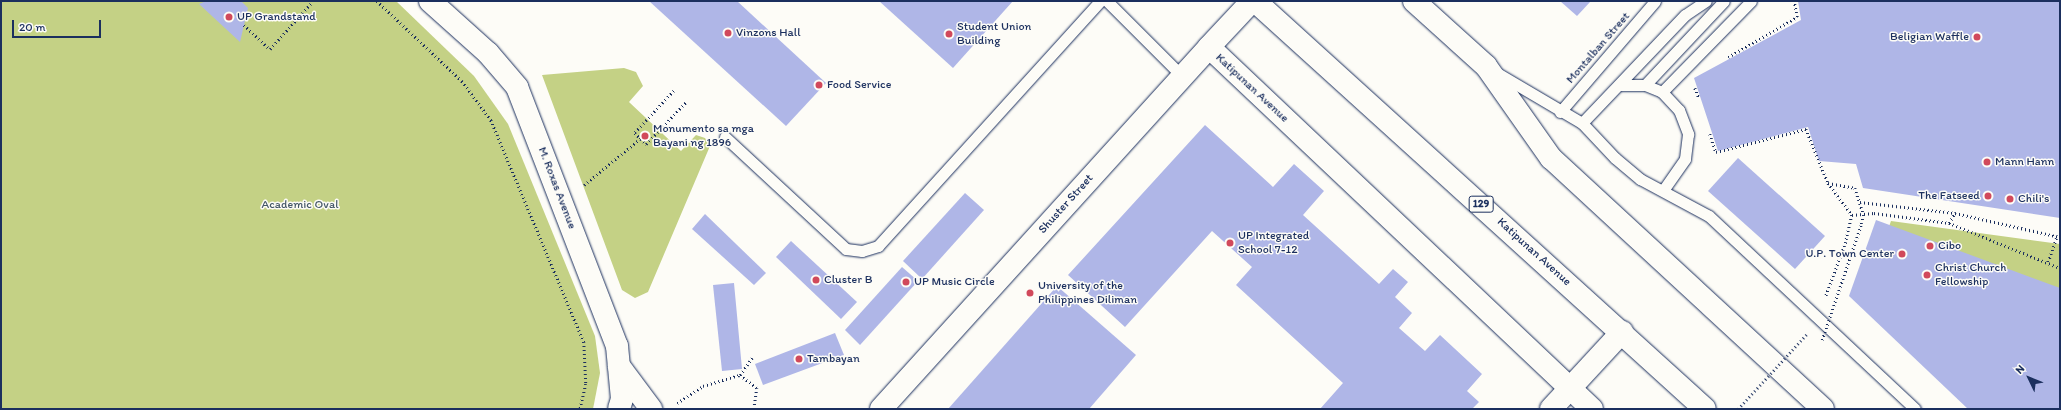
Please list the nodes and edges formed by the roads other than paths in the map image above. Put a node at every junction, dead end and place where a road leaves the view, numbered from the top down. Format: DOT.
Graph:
graph roads {
  1 [pos="430,1"];
  2 [pos="1100,1"];
  3 [pos="1107,1"];
  4 [pos="1253,1"];
  5 [pos="1414,1"];
  6 [pos="1655,1"];
  7 [pos="1706,1"];
  8 [pos="1724,1"];
  9 [pos="1751,1"];
  10 [pos="1209,47"];
  11 [pos="1486,66"];
  12 [pos="1182,76"];
  13 [pos="1619,85"];
  14 [pos="1644,85"];
  15 [pos="1662,92"];
  16 [pos="1560,112"];
  17 [pos="1582,123"];
  18 [pos="725,137"];
  19 [pos="1663,190"];
  20 [pos="1622,332"];
  21 [pos="619,366"];
  22 [pos="1570,388"];
  23 [pos="619,409"];
  24 [pos="651,409"];
  25 [pos="881,409"];
  26 [pos="1551,409"];
  27 [pos="1592,409"];
  28 [pos="1705,409"];
  29 [pos="1823,409"];
  30 [pos="1916,409"];
  1 -- 21 [label="street, M. Roxas Avenue"];
  2 -- 18 [label="lane"];
  3 -- 12 [label="lane"];
  4 -- 10 [label="street, Shuster Street"];
  4 -- 20 [label="street, Katipunan Avenue / 129"];
  5 -- 11 [label="street"];
  6 -- 16 [label="lane, Montalban Street"];
  7 -- 13 [label="lane"];
  8 -- 14 [label="lane"];
  9 -- 15 [label="lane"];
  10 -- 12 [label="street, Shuster Street"];
  10 -- 22 [label="street, Katipunan Avenue"];
  11 -- 16 [label="lane"];
  11 -- 29 [label="street"];
  12 -- 25 [label="street, Shuster Street"];
  13 -- 14 [label="lane"];
  13 -- 17 [label="lane"];
  14 -- 15 [label="lane"];
  15 -- 19 [label="lane"];
  16 -- 17 [label="lane"];
  17 -- 19 [label="lane"];
  19 -- 30 [label="lane"];
  20 -- 22 [label="street"];
  20 -- 28 [label="street, Katipunan Avenue / 129"];
  21 -- 23 [label="street, M. Roxas Avenue"];
  21 -- 24 [label="street"];
  22 -- 26 [label="street"];
  22 -- 27 [label="street, Katipunan Avenue"];
}
